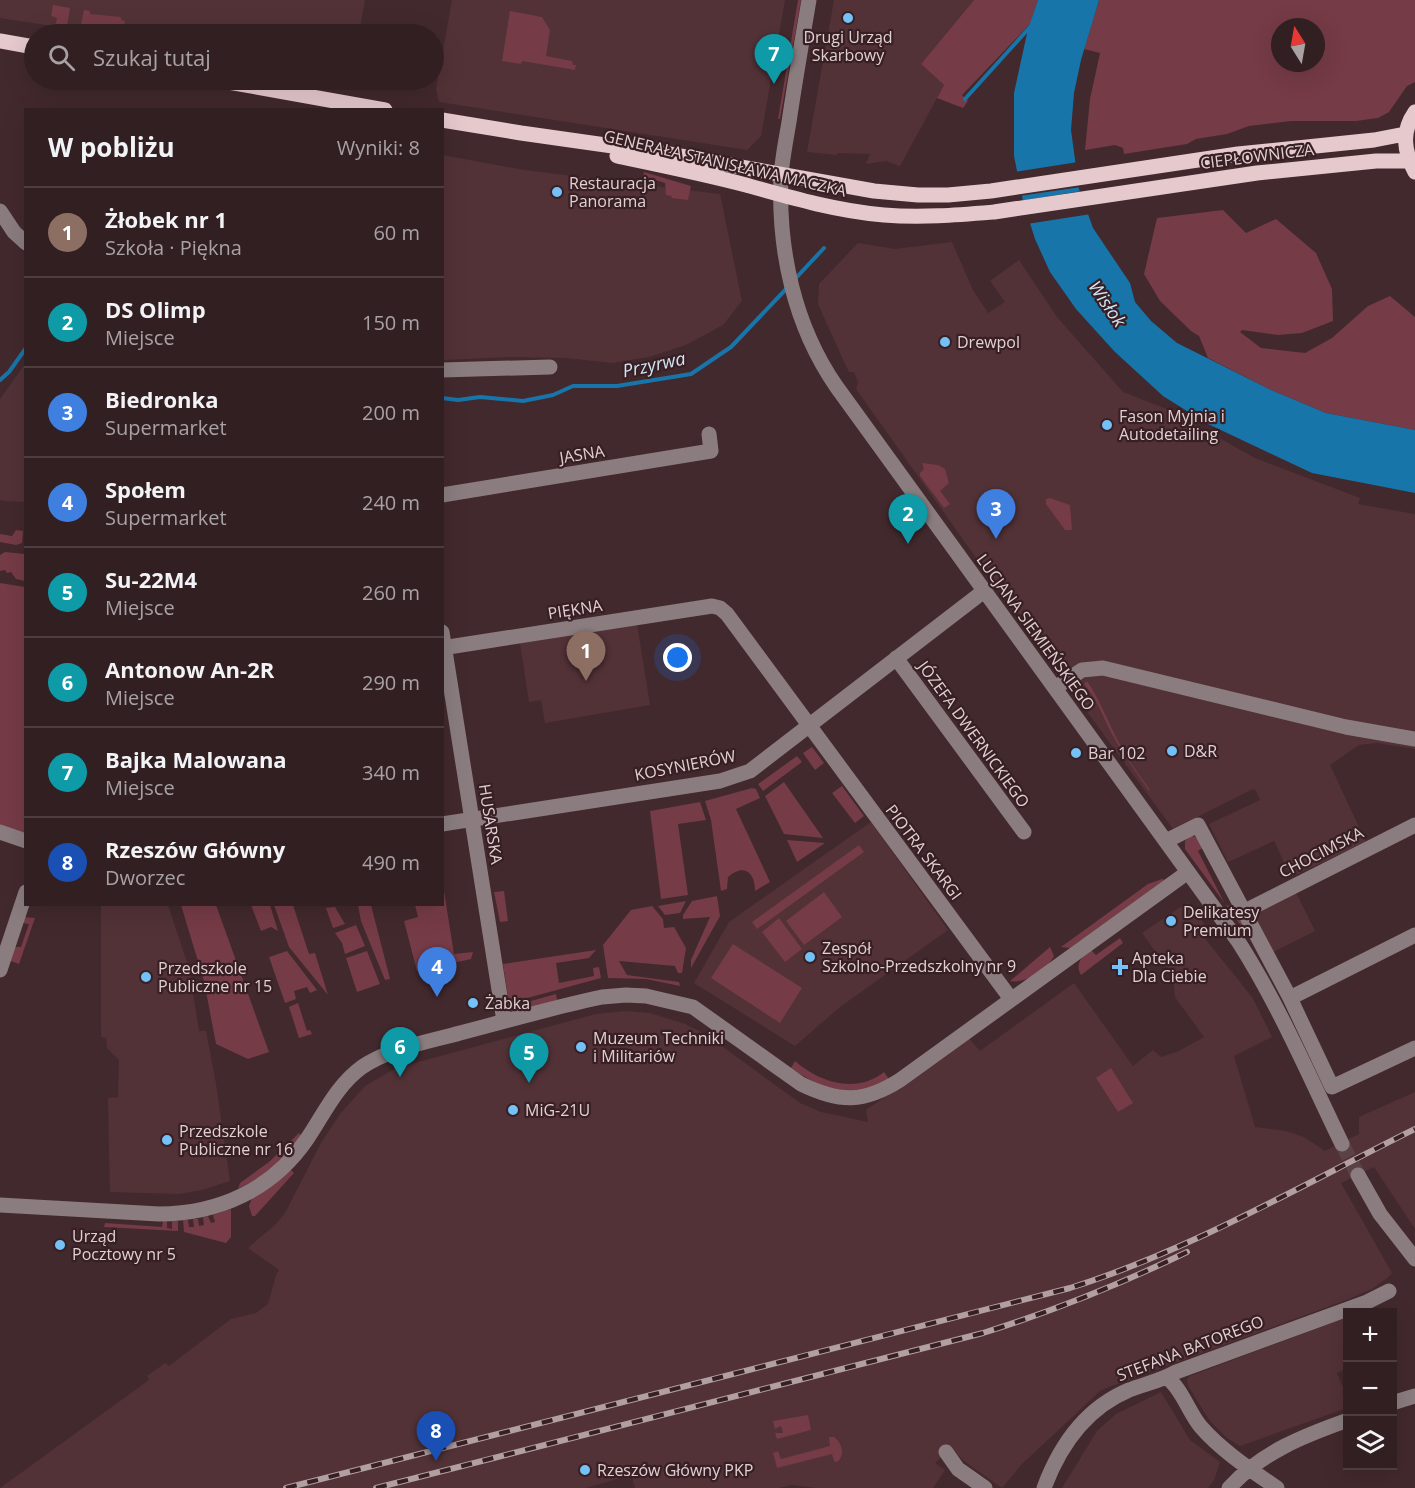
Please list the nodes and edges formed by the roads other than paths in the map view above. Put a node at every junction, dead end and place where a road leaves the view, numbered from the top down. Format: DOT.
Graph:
graph roads {
  1 [pos="809,0"];
  2 [pos="0,41"];
  3 [pos="24,45"];
  4 [pos="273,90"];
  5 [pos="374,108"];
  6 [pos="1415,112"];
  7 [pos="444,120"];
  8 [pos="521,133"];
  9 [pos="1405,134"];
  10 [pos="1412,166"];
  11 [pos="781,174"];
  12 [pos="991,191"];
  13 [pos="781,196"];
  14 [pos="0,211"];
  15 [pos="994,212"];
  16 [pos="24,241"];
  17 [pos="550,367"];
  18 [pos="444,370"];
  19 [pos="709,434"];
  20 [pos="444,495"];
  21 [pos="984,591"];
  22 [pos="712,606"];
  23 [pos="444,648"];
  24 [pos="896,658"];
  25 [pos="1055,688"];
  26 [pos="808,726"];
  27 [pos="1415,739"];
  28 [pos="471,819"];
  29 [pos="444,824"];
  30 [pos="1415,825"];
  31 [pos="0,832"];
  32 [pos="1024,832"];
  33 [pos="24,840"];
  34 [pos="1166,841"];
  35 [pos="1188,872"];
  36 [pos="24,898"];
  37 [pos="1243,912"];
  38 [pos="1415,935"];
  39 [pos="0,970"];
  40 [pos="1290,998"];
  41 [pos="1011,999"];
  42 [pos="504,1021"];
  43 [pos="1415,1048"];
  44 [pos="1342,1144"];
  45 [pos="1358,1175"];
  46 [pos="0,1205"];
  47 [pos="1415,1259"];
  48 [pos="1389,1291"];
  49 [pos="1167,1378"];
  50 [pos="1415,1396"];
  51 [pos="1397,1402"];
  52 [pos="1343,1422"];
  53 [pos="946,1452"];
  54 [pos="1256,1463"];
  55 [pos="985,1488"];
  56 [pos="1044,1488"];
  57 [pos="1228,1488"];
  58 [pos="1276,1488"];
  1 -- 11 [label="street, LUCJANA SIEMIEŃSKIEGO"];
  2 -- 3 [label="main road"];
  4 -- 5 [label="main road"];
  6 -- 9 [label="main road"];
  7 -- 8 [label="main road, GENERAŁA STANISŁAWA MACZKA"];
  8 -- 11 [label="main road, GENERAŁA STANISŁAWA MACZKA"];
  8 -- 13 [label="main road, GENERAŁA STANISŁAWA MACZKA"];
  9 -- 10 [label="main road"];
  9 -- 12 [label="main road, CIEPŁOWNICZA"];
  10 -- 15 [label="main road, CIEPŁOWNICZA"];
  11 -- 12 [label="main road, GENERAŁA STANISŁAWA MACZKA"];
  11 -- 13 [label="street, LUCJANA SIEMIEŃSKIEGO"];
  13 -- 15 [label="main road, GENERAŁA STANISŁAWA MACZKA"];
  13 -- 21 [label="street, LUCJANA SIEMIEŃSKIEGO"];
  14 -- 16 [label="street"];
  17 -- 18 [label="street"];
  19 -- 20 [label="street, JASNA"];
  21 -- 24 [label="street, KOSYNIERÓW"];
  21 -- 25 [label="street, LUCJANA SIEMIEŃSKIEGO"];
  22 -- 23 [label="street, PIĘKNA"];
  22 -- 26 [label="street, PIOTRA SKARGI"];
  23 -- 28 [label="street, HUSARSKA"];
  24 -- 26 [label="street, KOSYNIERÓW"];
  24 -- 32 [label="street, JÓZEFA DWERNICKIEGO"];
  25 -- 27 [label="street"];
  25 -- 34 [label="street, LUCJANA SIEMIEŃSKIEGO"];
  26 -- 28 [label="street, KOSYNIERÓW"];
  26 -- 41 [label="street, PIOTRA SKARGI"];
  28 -- 29 [label="street, KOSYNIERÓW"];
  28 -- 42 [label="street, HUSARSKA"];
  30 -- 37 [label="street, CHOCIMSKA"];
  31 -- 33 [label="street"];
  34 -- 35 [label="street, LUCJANA SIEMIEŃSKIEGO"];
  34 -- 37 [label="street"];
  35 -- 41 [label="street"];
  35 -- 44 [label="street, LUCJANA SIEMIEŃSKIEGO"];
  36 -- 39 [label="street"];
  37 -- 40 [label="street"];
  38 -- 40 [label="street"];
  40 -- 43 [label="street"];
  41 -- 42 [label="street"];
  42 -- 46 [label="street"];
  45 -- 47 [label="street"];
  48 -- 49 [label="street, STEFANA BATOREGO"];
  49 -- 54 [label="street"];
  49 -- 56 [label="street, STEFANA BATOREGO"];
  50 -- 51 [label="street"];
  52 -- 54 [label="street"];
  53 -- 55 [label="street"];
  54 -- 57 [label="street"];
  54 -- 58 [label="street"];
}
